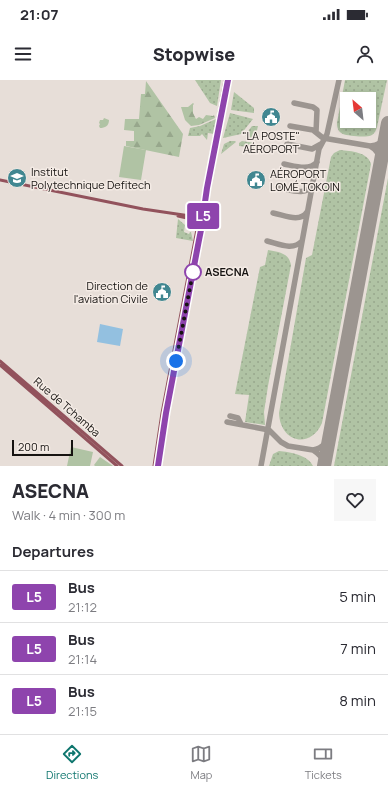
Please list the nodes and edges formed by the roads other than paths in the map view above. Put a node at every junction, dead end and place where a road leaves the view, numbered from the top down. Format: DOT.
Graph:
graph roads {
  1 [pos="225,80"];
  2 [pos="228,80"];
  3 [pos="0,180"];
  4 [pos="199,217"];
  5 [pos="200,225"];
  6 [pos="0,361"];
  7 [pos="0,365"];
  8 [pos="117,466"];
  9 [pos="122,466"];
  10 [pos="154,466"];
  11 [pos="158,466"];
  1 -- 4 [label="main road"];
  2 -- 4 [label="main road"];
  3 -- 4 [label="main road"];
  4 -- 5 [label="main road"];
  4 -- 5 [label="main road"];
  5 -- 10 [label="main road"];
  5 -- 11 [label="main road"];
  6 -- 9 [label="main road, Rue de Tchamba"];
  7 -- 8 [label="main road, Rue de Tchamba"];
}
